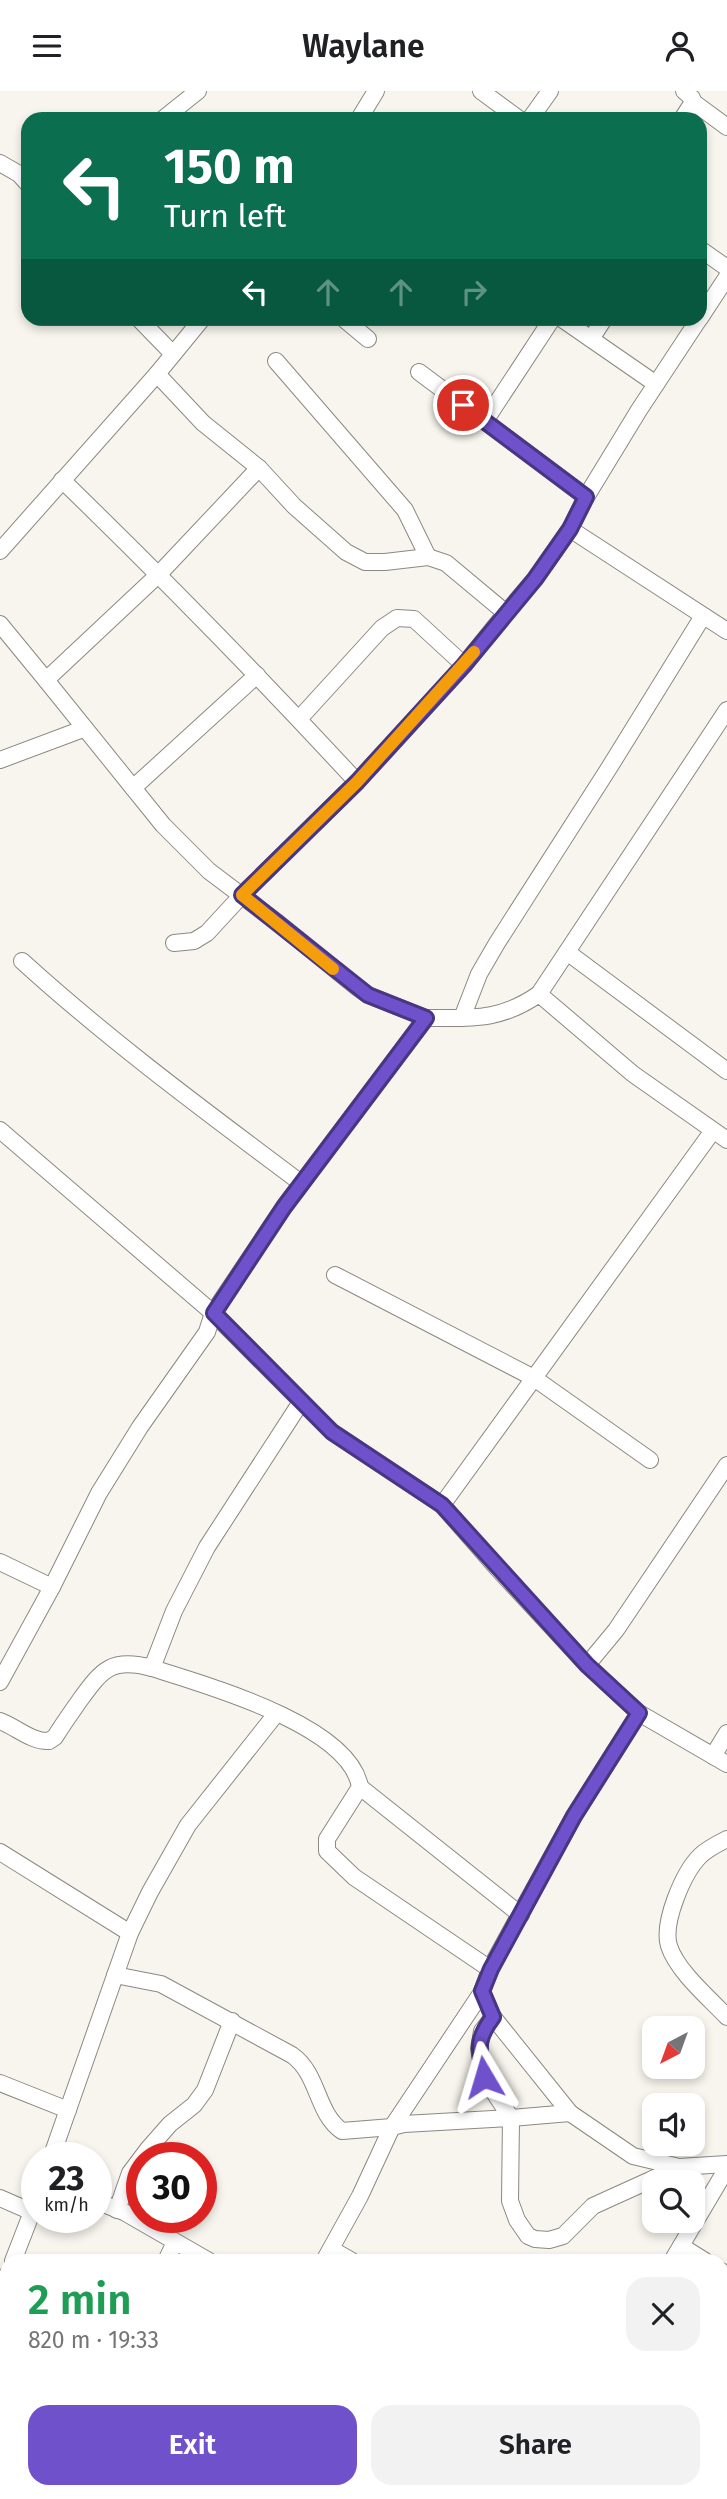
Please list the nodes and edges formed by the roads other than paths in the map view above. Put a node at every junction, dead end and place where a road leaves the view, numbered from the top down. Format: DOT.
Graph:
graph roads {
  1 [pos="198,91"];
  2 [pos="376,91"];
  3 [pos="481,91"];
  4 [pos="550,91"];
  5 [pos="689,97"];
  6 [pos="172,112"];
  7 [pos="363,112"];
  8 [pos="510,112"];
  9 [pos="535,112"];
  10 [pos="727,127"];
  11 [pos="0,163"];
  12 [pos="21,176"];
  13 [pos="707,256"];
  14 [pos="727,276"];
  15 [pos="707,307"];
  16 [pos="146,326"];
  17 [pos="196,326"];
  18 [pos="352,326"];
  19 [pos="547,326"];
  20 [pos="572,326"];
  21 [pos="599,326"];
  22 [pos="695,326"];
  23 [pos="368,339"];
  24 [pos="591,339"];
  25 [pos="173,354"];
  26 [pos="276,361"];
  27 [pos="419,372"];
  28 [pos="157,374"];
  29 [pos="656,384"];
  30 [pos="485,421"];
  31 [pos="259,468"];
  32 [pos="62,480"];
  33 [pos="586,497"];
  34 [pos="570,529"];
  35 [pos="0,551"];
  36 [pos="428,557"];
  37 [pos="159,573"];
  38 [pos="506,613"];
  39 [pos="703,616"];
  40 [pos="0,624"];
  41 [pos="727,631"];
  42 [pos="464,665"];
  43 [pos="257,675"];
  44 [pos="46,680"];
  45 [pos="727,710"];
  46 [pos="299,719"];
  47 [pos="83,729"];
  48 [pos="0,760"];
  49 [pos="357,782"];
  50 [pos="132,788"];
  51 [pos="242,895"];
  52 [pos="174,943"];
  53 [pos="567,952"];
  54 [pos="22,961"];
  55 [pos="539,994"];
  56 [pos="426,1018"];
  57 [pos="461,1018"];
  58 [pos="727,1071"];
  59 [pos="0,1130"];
  60 [pos="720,1136"];
  61 [pos="301,1183"];
  62 [pos="335,1275"];
  63 [pos="214,1313"];
  64 [pos="534,1378"];
  65 [pos="301,1402"];
  66 [pos="650,1460"];
  67 [pos="727,1465"];
  68 [pos="442,1505"];
  69 [pos="0,1562"];
  70 [pos="52,1587"];
  71 [pos="587,1665"];
  72 [pos="152,1668"];
  73 [pos="0,1682"];
  74 [pos="639,1713"];
  75 [pos="276,1714"];
  76 [pos="0,1721"];
  77 [pos="727,1733"];
  78 [pos="720,1760"];
  79 [pos="360,1787"];
  80 [pos="727,1839"];
  81 [pos="0,1852"];
  82 [pos="521,1915"];
  83 [pos="130,1933"];
  84 [pos="491,1969"];
  85 [pos="115,1975"];
  86 [pos="482,1991"];
  87 [pos="493,2017"];
  88 [pos="727,2017"];
  89 [pos="232,2021"];
  90 [pos="0,2084"];
  91 [pos="68,2110"];
  92 [pos="570,2113"];
  93 [pos="511,2118"];
  94 [pos="392,2127"];
  95 [pos="57,2142"];
  96 [pos="727,2166"];
  97 [pos="679,2167"];
  98 [pos="0,2198"];
  99 [pos="21,2202"];
  100 [pos="112,2208"];
  101 [pos="117,2210"];
  102 [pos="24,2233"];
  103 [pos="175,2242"];
  104 [pos="681,2246"];
  105 [pos="16,2254"];
  106 [pos="169,2254"];
  107 [pos="196,2254"];
  108 [pos="329,2254"];
  109 [pos="676,2254"];
  110 [pos="694,2254"];
  1 -- 6 [label="street"];
  2 -- 7 [label="street"];
  3 -- 8 [label="street"];
  4 -- 9 [label="street"];
  5 -- 10 [label="street"];
  11 -- 12 [label="street"];
  13 -- 14 [label="street"];
  14 -- 15 [label="street"];
  16 -- 25 [label="street"];
  17 -- 25 [label="street"];
  18 -- 23 [label="street"];
  19 -- 30 [label="street"];
  20 -- 24 [label="street"];
  21 -- 24 [label="street"];
  22 -- 29 [label="street"];
  24 -- 29 [label="street"];
  25 -- 28 [label="street"];
  26 -- 36 [label="street"];
  27 -- 30 [label="street"];
  28 -- 31 [label="street"];
  28 -- 32 [label="street"];
  29 -- 33 [label="street"];
  30 -- 33 [label="street"];
  31 -- 36 [label="street"];
  31 -- 37 [label="street"];
  32 -- 35 [label="street"];
  32 -- 37 [label="street"];
  33 -- 34 [label="street"];
  34 -- 38 [label="street"];
  34 -- 39 [label="street"];
  36 -- 38 [label="street"];
  37 -- 43 [label="street"];
  37 -- 44 [label="street"];
  38 -- 42 [label="street"];
  39 -- 41 [label="street"];
  39 -- 57 [label="street"];
  40 -- 44 [label="street"];
  42 -- 46 [label="street"];
  42 -- 49 [label="street"];
  43 -- 46 [label="street"];
  43 -- 50 [label="street"];
  44 -- 47 [label="street"];
  45 -- 53 [label="street"];
  46 -- 49 [label="street"];
  47 -- 48 [label="street"];
  47 -- 50 [label="street"];
  49 -- 51 [label="street"];
  50 -- 51 [label="street"];
  51 -- 52 [label="street"];
  51 -- 56 [label="street"];
  53 -- 55 [label="street"];
  53 -- 58 [label="street"];
  54 -- 61 [label="street"];
  55 -- 57 [label="street"];
  55 -- 60 [label="street"];
  56 -- 57 [label="street"];
  56 -- 61 [label="street"];
  59 -- 63 [label="street"];
  60 -- 64 [label="street"];
  61 -- 63 [label="street"];
  62 -- 64 [label="street"];
  63 -- 65 [label="street"];
  63 -- 70 [label="street"];
  64 -- 66 [label="street"];
  64 -- 68 [label="street"];
  65 -- 68 [label="street"];
  65 -- 72 [label="street"];
  67 -- 71 [label="street"];
  68 -- 71 [label="street"];
  69 -- 70 [label="street"];
  70 -- 73 [label="street"];
  71 -- 74 [label="street"];
  72 -- 75 [label="street"];
  72 -- 76 [label="street"];
  74 -- 78 [label="street"];
  74 -- 82 [label="street"];
  75 -- 79 [label="street"];
  75 -- 83 [label="street"];
  77 -- 78 [label="street"];
  79 -- 82 [label="street"];
  79 -- 84 [label="street"];
  80 -- 88 [label="street"];
  81 -- 83 [label="street"];
  82 -- 84 [label="street"];
  83 -- 85 [label="street"];
  84 -- 86 [label="street"];
  85 -- 89 [label="street"];
  85 -- 91 [label="street"];
  86 -- 87 [label="street"];
  86 -- 94 [label="street"];
  87 -- 92 [label="street"];
  87 -- 93 [label="street"];
  89 -- 94 [label="street"];
  89 -- 101 [label="street"];
  90 -- 91 [label="street"];
  91 -- 95 [label="street"];
  92 -- 93 [label="street"];
  92 -- 97 [label="street"];
  93 -- 94 [label="street"];
  93 -- 97 [label="street"];
  94 -- 108 [label="street"];
  96 -- 97 [label="street"];
  96 -- 104 [label="street"];
  98 -- 99 [label="street"];
  100 -- 101 [label="street"];
  101 -- 103 [label="street"];
  102 -- 105 [label="street"];
  103 -- 106 [label="street"];
  103 -- 107 [label="street"];
  104 -- 109 [label="street"];
  104 -- 110 [label="street"];
}
